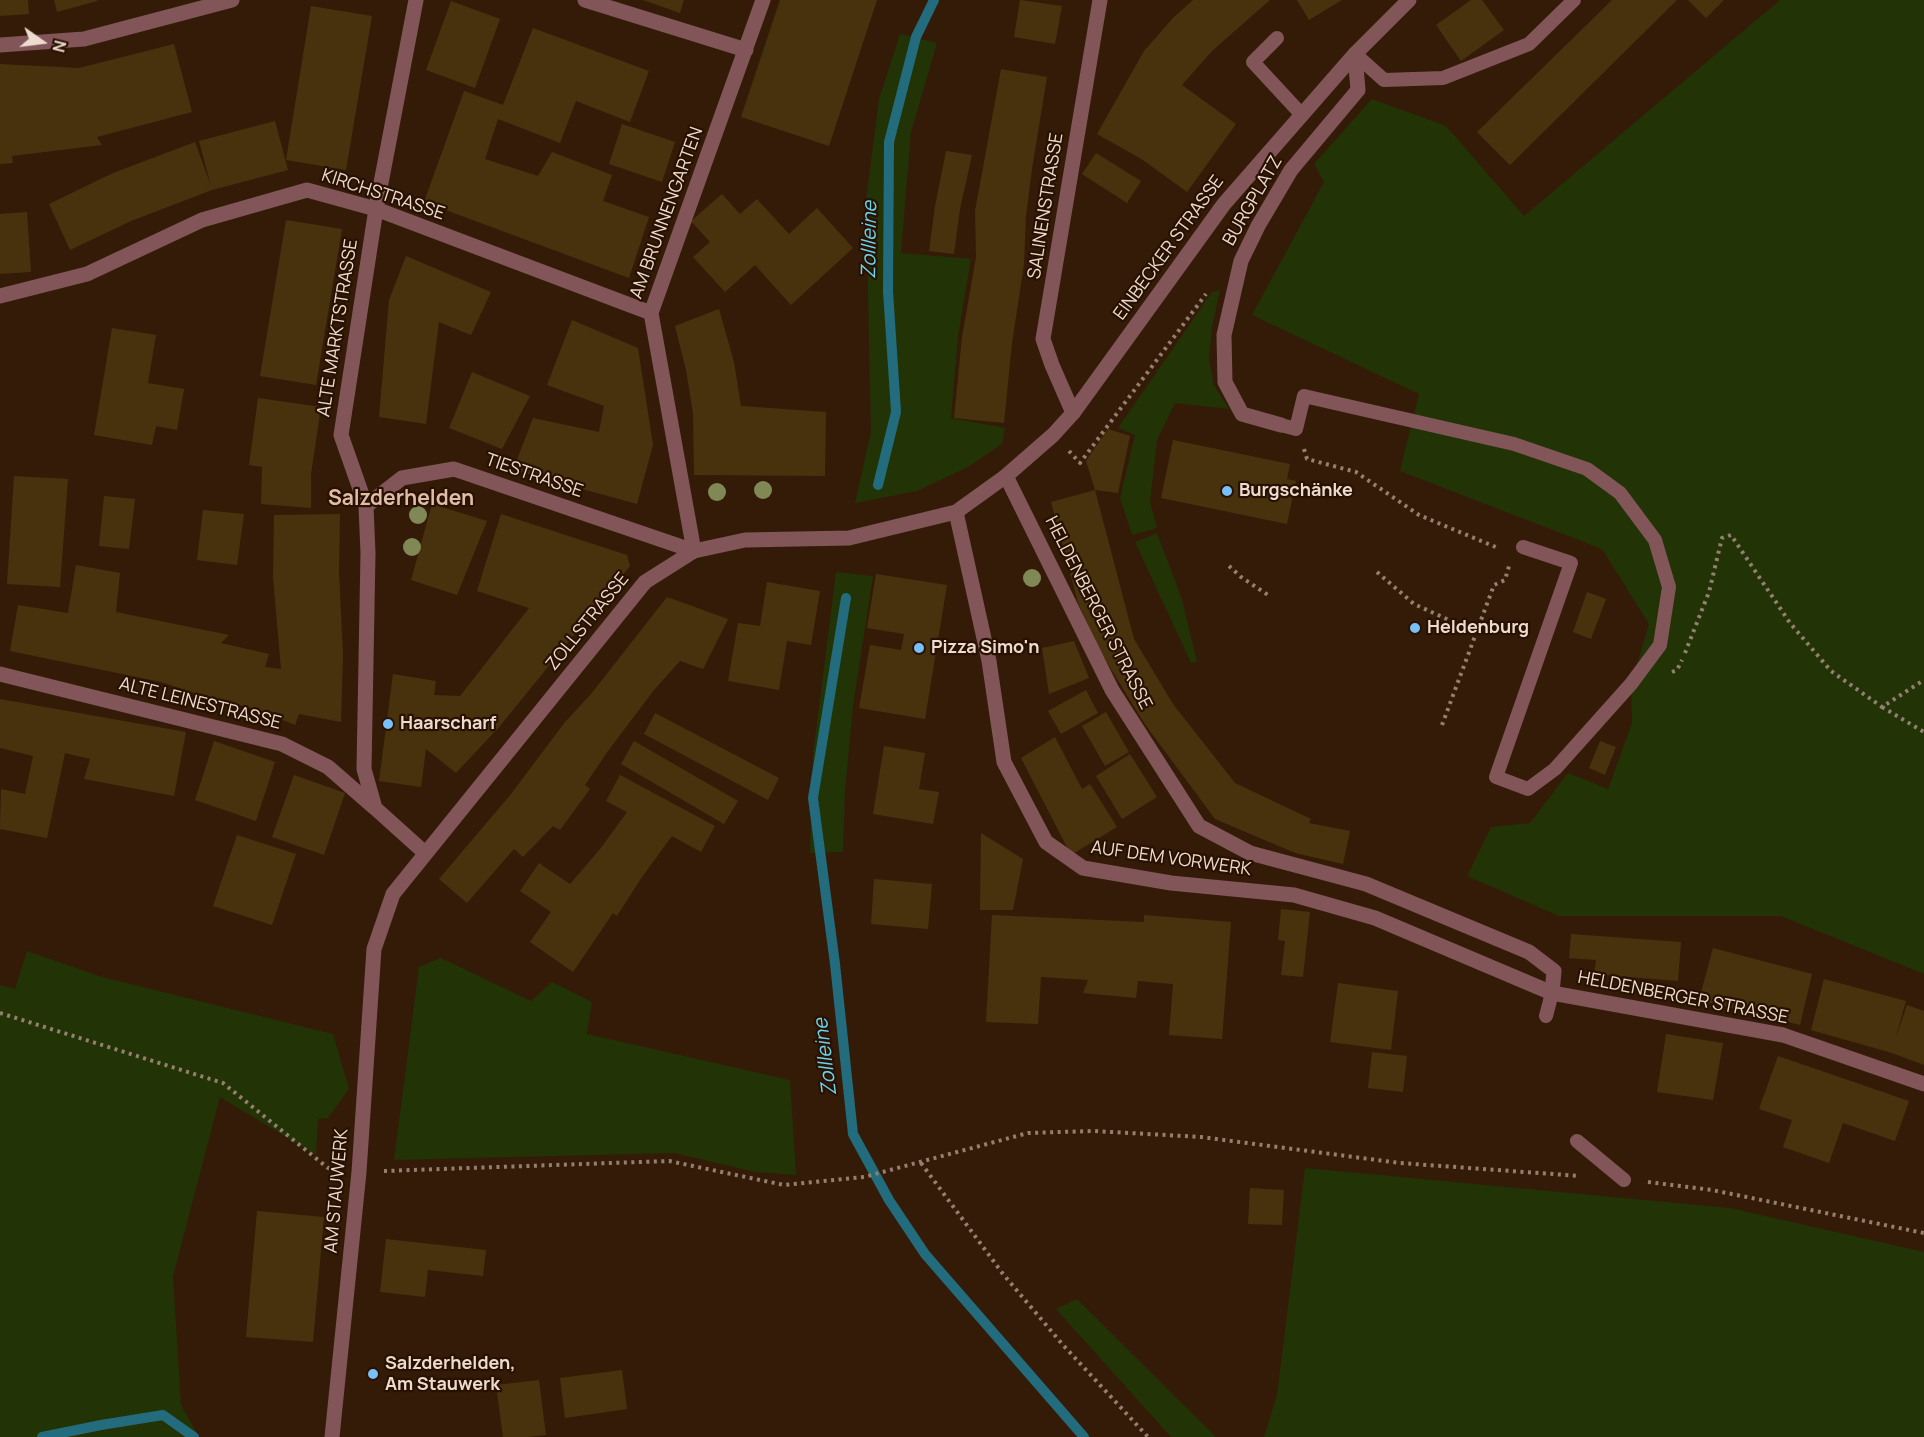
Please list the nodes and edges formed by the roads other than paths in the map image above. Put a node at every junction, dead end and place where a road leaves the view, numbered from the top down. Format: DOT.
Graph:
graph roads {
  1 [pos="232,0"];
  2 [pos="416,0"];
  3 [pos="585,0"];
  4 [pos="763,0"];
  5 [pos="1100,0"];
  6 [pos="1409,0"];
  7 [pos="1574,0"];
  8 [pos="1277,38"];
  9 [pos="0,45"];
  10 [pos="746,51"];
  11 [pos="1355,54"];
  12 [pos="1302,115"];
  13 [pos="376,209"];
  14 [pos="0,296"];
  15 [pos="651,313"];
  16 [pos="1073,413"];
  17 [pos="1281,425"];
  18 [pos="1006,476"];
  19 [pos="366,506"];
  20 [pos="956,512"];
  21 [pos="694,551"];
  22 [pos="1518,551"];
  23 [pos="0,674"];
  24 [pos="375,808"];
  25 [pos="425,853"];
  26 [pos="374,948"];
  27 [pos="1552,993"];
  28 [pos="1546,1017"];
  29 [pos="1924,1084"];
  30 [pos="1577,1141"];
  31 [pos="1624,1179"];
  32 [pos="332,1437"];
  1 -- 9 [label="street"];
  2 -- 13 [label="street, ALTE MARKTSTRASSE"];
  3 -- 10 [label="street"];
  4 -- 10 [label="street, AM BRUNNENGARTEN"];
  5 -- 16 [label="street, SALINENSTRASSE"];
  6 -- 11 [label="street, EINBECKER STRASSE"];
  7 -- 11 [label="lane"];
  8 -- 12 [label="lane"];
  10 -- 15 [label="street, AM BRUNNENGARTEN"];
  11 -- 12 [label="street, EINBECKER STRASSE"];
  11 -- 17 [label="street, BURGPLATZ"];
  12 -- 16 [label="street, EINBECKER STRASSE"];
  13 -- 14 [label="street, KIRCHSTRASSE"];
  13 -- 15 [label="street, KIRCHSTRASSE"];
  13 -- 19 [label="street, ALTE MARKTSTRASSE"];
  15 -- 21 [label="street, AM BRUNNENGARTEN"];
  16 -- 18 [label="street, EINBECKER STRASSE"];
  17 -- 22 [label="lane"];
  18 -- 20 [label="street, EINBECKER STRASSE"];
  18 -- 27 [label="street, HELDENBERGER STRASSE"];
  19 -- 21 [label="street, TIESTRASSE"];
  19 -- 24 [label="street, ALTE MARKTSTRASSE"];
  20 -- 21 [label="street, ZOLLSTRASSE"];
  20 -- 27 [label="street, AUF DEM VORWERK"];
  21 -- 25 [label="street, ZOLLSTRASSE"];
  23 -- 24 [label="street, ALTE LEINESTRASSE"];
  24 -- 25 [label="street"];
  25 -- 26 [label="street, ZOLLSTRASSE"];
  26 -- 32 [label="street, AM STAUWERK"];
  27 -- 28 [label="lane"];
  27 -- 29 [label="street, HELDENBERGER STRASSE"];
  30 -- 31 [label="lane"];
}
